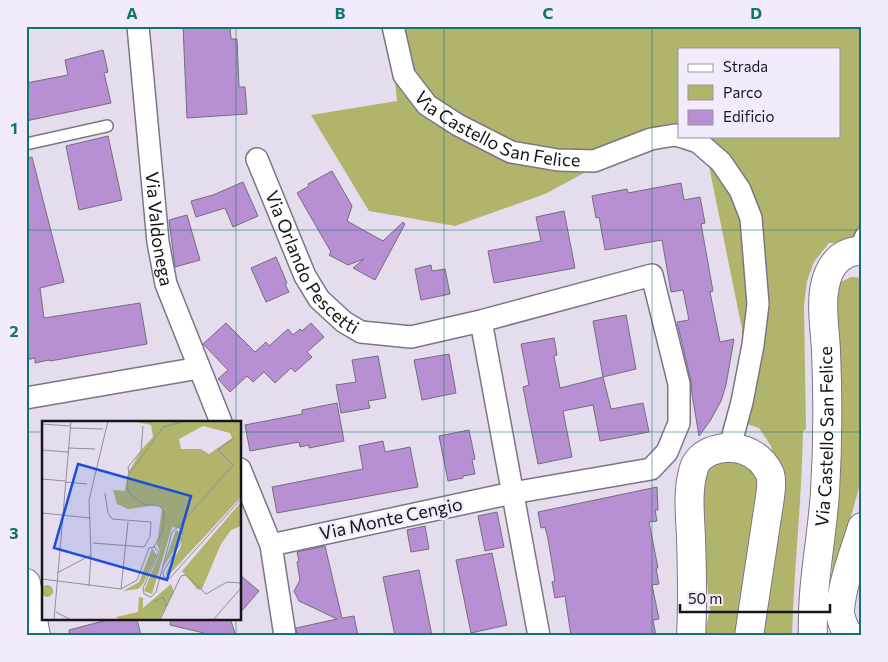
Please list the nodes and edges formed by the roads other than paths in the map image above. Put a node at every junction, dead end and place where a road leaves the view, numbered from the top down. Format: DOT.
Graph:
graph roads {
  1 [pos="138,26"];
  2 [pos="393,26"];
  3 [pos="107,126"];
  4 [pos="678,136"];
  5 [pos="686,138"];
  6 [pos="26,144"];
  7 [pos="257,159"];
  8 [pos="859,245"];
  9 [pos="481,322"];
  10 [pos="199,368"];
  11 [pos="26,398"];
  12 [pos="221,421"];
  13 [pos="728,447"];
  14 [pos="241,470"];
  15 [pos="512,493"];
  16 [pos="862,526"];
  17 [pos="271,545"];
  18 [pos="26,583"];
  19 [pos="36,636"];
  20 [pos="285,636"];
  21 [pos="539,636"];
  22 [pos="691,636"];
  23 [pos="749,636"];
  24 [pos="813,636"];
  25 [pos="850,636"];
  1 -- 10 [label="street, Via Valdonega"];
  2 -- 4 [label="street, Via Castello San Felice"];
  3 -- 6 [label="lane"];
  5 -- 13 [label="street, Via Castello San Felice"];
  7 -- 9 [label="street, Via Orlando Pescetti"];
  8 -- 24 [label="street, Via Castello San Felice"];
  9 -- 15 [label="street"];
  9 -- 15 [label="street, Via Orlando Pescetti"];
  10 -- 11 [label="street"];
  10 -- 12 [label="street, Via Valdonega"];
  13 -- 22 [label="street"];
  13 -- 23 [label="street"];
  14 -- 17 [label="street"];
  15 -- 17 [label="street, Via Monte Cengio"];
  15 -- 21 [label="street"];
  16 -- 25 [label="street"];
  17 -- 20 [label="street"];
  18 -- 19 [label="street"];
}
